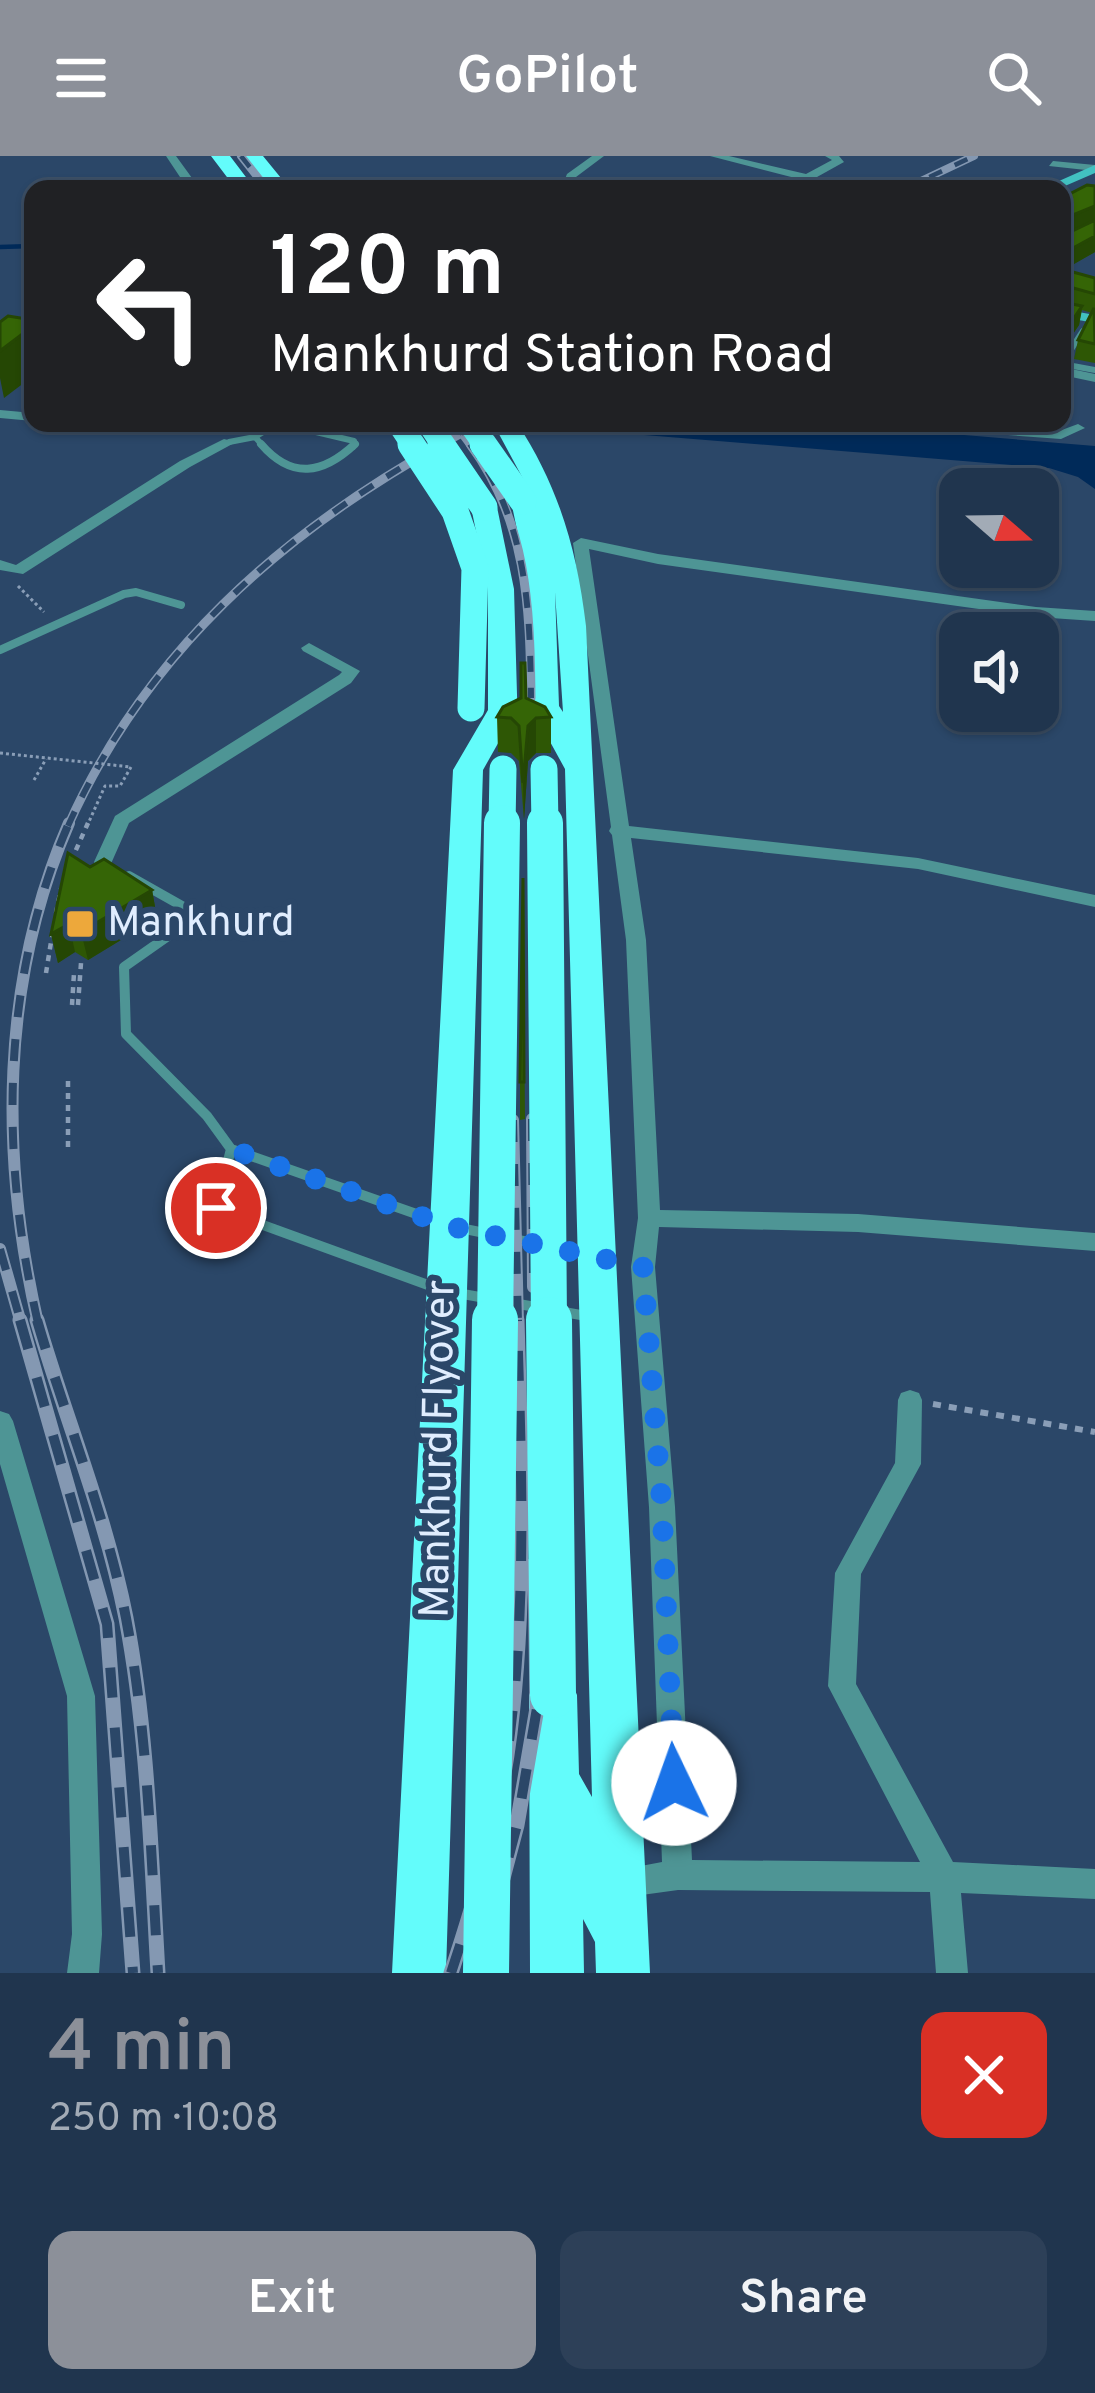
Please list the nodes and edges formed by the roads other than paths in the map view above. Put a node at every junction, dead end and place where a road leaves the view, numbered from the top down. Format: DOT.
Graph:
graph roads {
  1 [pos="196,156"];
  2 [pos="253,156"];
  3 [pos="599,156"];
  4 [pos="715,156"];
  5 [pos="830,156"];
  6 [pos="222,158"];
  7 [pos="1053,164"];
  8 [pos="1094,169"];
  9 [pos="808,178"];
  10 [pos="273,180"];
  11 [pos="570,180"];
  12 [pos="816,180"];
  13 [pos="1071,186"];
  14 [pos="1091,320"];
  15 [pos="1071,352"];
  16 [pos="1078,428"];
  17 [pos="1071,431"];
  18 [pos="263,432"];
  19 [pos="316,432"];
  20 [pos="403,432"];
  21 [pos="433,432"];
  22 [pos="475,432"];
  23 [pos="511,432"];
  24 [pos="1012,432"];
  25 [pos="1070,432"];
  26 [pos="255,437"];
  27 [pos="230,442"];
  28 [pos="0,565"];
  29 [pos="182,604"];
  30 [pos="1095,616"];
  31 [pos="309,648"];
  32 [pos="0,650"];
  33 [pos="561,707"];
  34 [pos="487,709"];
  35 [pos="524,769"];
  36 [pos="618,831"];
  37 [pos="103,862"];
  38 [pos="1095,901"];
  39 [pos="230,1149"];
  40 [pos="649,1218"];
  41 [pos="449,1226"];
  42 [pos="1095,1242"];
  43 [pos="598,1256"];
  44 [pos="643,1267"];
  45 [pos="446,1292"];
  46 [pos="601,1318"];
  47 [pos="910,1400"];
  48 [pos="0,1421"];
  49 [pos="554,1761"];
  50 [pos="678,1875"];
  51 [pos="944,1877"];
  52 [pos="620,1883"];
  53 [pos="1095,1885"];
  54 [pos="556,1960"];
  55 [pos="622,1964"];
  56 [pos="83,1973"];
  57 [pos="419,1973"];
  58 [pos="486,1973"];
  59 [pos="952,1973"];
  1 -- 6 [label="highway"];
  2 -- 10 [label="highway"];
  3 -- 11 [label="street"];
  4 -- 9 [label="street"];
  5 -- 9 [label="street"];
  7 -- 8 [label="street"];
  8 -- 13 [label="street"];
  9 -- 12 [label="street"];
  14 -- 15 [label="lane"];
  16 -- 17 [label="street"];
  18 -- 26 [label="lane"];
  19 -- 26 [label="lane"];
  20 -- 34 [label="highway, bridge"];
  21 -- 34 [label="highway, bridge"];
  22 -- 33 [label="highway, bridge"];
  23 -- 33 [label="highway"];
  24 -- 25 [label="street"];
  26 -- 27 [label="lane"];
  27 -- 28 [label="street"];
  29 -- 32 [label="lane"];
  30 -- 36 [label="street"];
  31 -- 37 [label="street"];
  33 -- 35 [label="highway"];
  34 -- 35 [label="highway"];
  35 -- 41 [label="highway"];
  35 -- 43 [label="highway"];
  35 -- 49 [label="highway, bridge"];
  35 -- 58 [label="highway, Mankhurd Flyover, bridge"];
  36 -- 38 [label="street"];
  36 -- 40 [label="street"];
  37 -- 39 [label="lane"];
  39 -- 41 [label="lane"];
  39 -- 45 [label="lane"];
  40 -- 42 [label="street"];
  40 -- 44 [label="street"];
  41 -- 43 [label="lane"];
  41 -- 45 [label="highway"];
  43 -- 44 [label="street"];
  43 -- 46 [label="highway"];
  44 -- 50 [label="street"];
  45 -- 46 [label="lane"];
  45 -- 57 [label="highway"];
  46 -- 52 [label="highway"];
  47 -- 51 [label="street"];
  48 -- 56 [label="street"];
  49 -- 54 [label="highway"];
  49 -- 55 [label="highway"];
  50 -- 51 [label="street"];
  50 -- 52 [label="street"];
  51 -- 53 [label="street"];
  51 -- 59 [label="street"];
  52 -- 55 [label="highway"];
}
